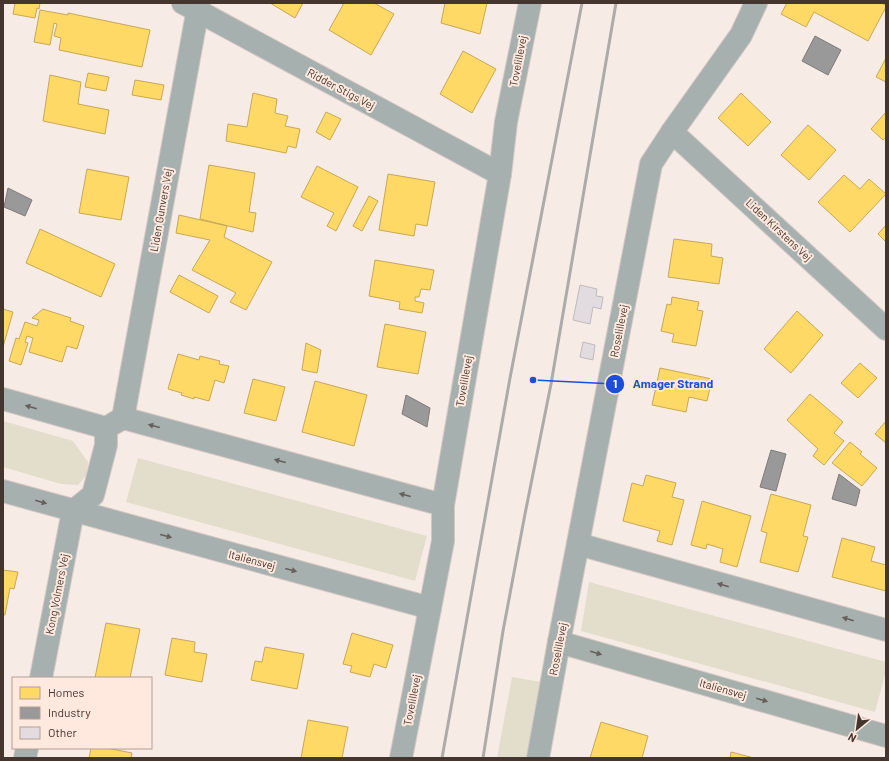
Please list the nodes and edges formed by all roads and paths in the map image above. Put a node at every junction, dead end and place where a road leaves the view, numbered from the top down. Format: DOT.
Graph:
graph roads {
  1 [pos="530,3"];
  2 [pos="756,3"];
  3 [pos="193,6"];
  4 [pos="672,132"];
  5 [pos="500,174"];
  6 [pos="886,329"];
  7 [pos="3,399"];
  8 [pos="115,423"];
  9 [pos="3,491"];
  10 [pos="443,505"];
  11 [pos="73,511"];
  12 [pos="578,544"];
  13 [pos="430,608"];
  14 [pos="886,630"];
  15 [pos="559,642"];
  16 [pos="41,677"];
  17 [pos="885,737"];
  18 [pos="401,758"];
  19 [pos="538,758"];
  1 -- 5 [label="street, Tovelillevej"];
  2 -- 4 [label="street, Roselillevej"];
  3 -- 5 [label="street, Ridder Stigs Vej"];
  3 -- 8 [label="street, Liden Gunvers Vej"];
  4 -- 6 [label="street, Liden Kirstens Vej"];
  4 -- 12 [label="street, Roselillevej"];
  5 -- 10 [label="street, Tovelillevej"];
  8 -- 7 [label="street, one-way"];
  10 -- 8 [label="street, one-way"];
  8 -- 11 [label="street"];
  9 -- 11 [label="street, Italiensvej, one-way"];
  10 -- 13 [label="street, Tovelillevej"];
  11 -- 13 [label="street, Italiensvej, one-way"];
  11 -- 16 [label="street, Kong Volmers Vej"];
  14 -- 12 [label="street, one-way"];
  12 -- 15 [label="street, Roselillevej"];
  13 -- 18 [label="street, Tovelillevej"];
  15 -- 17 [label="street, Italiensvej, one-way"];
  15 -- 19 [label="street, Roselillevej"];
}
